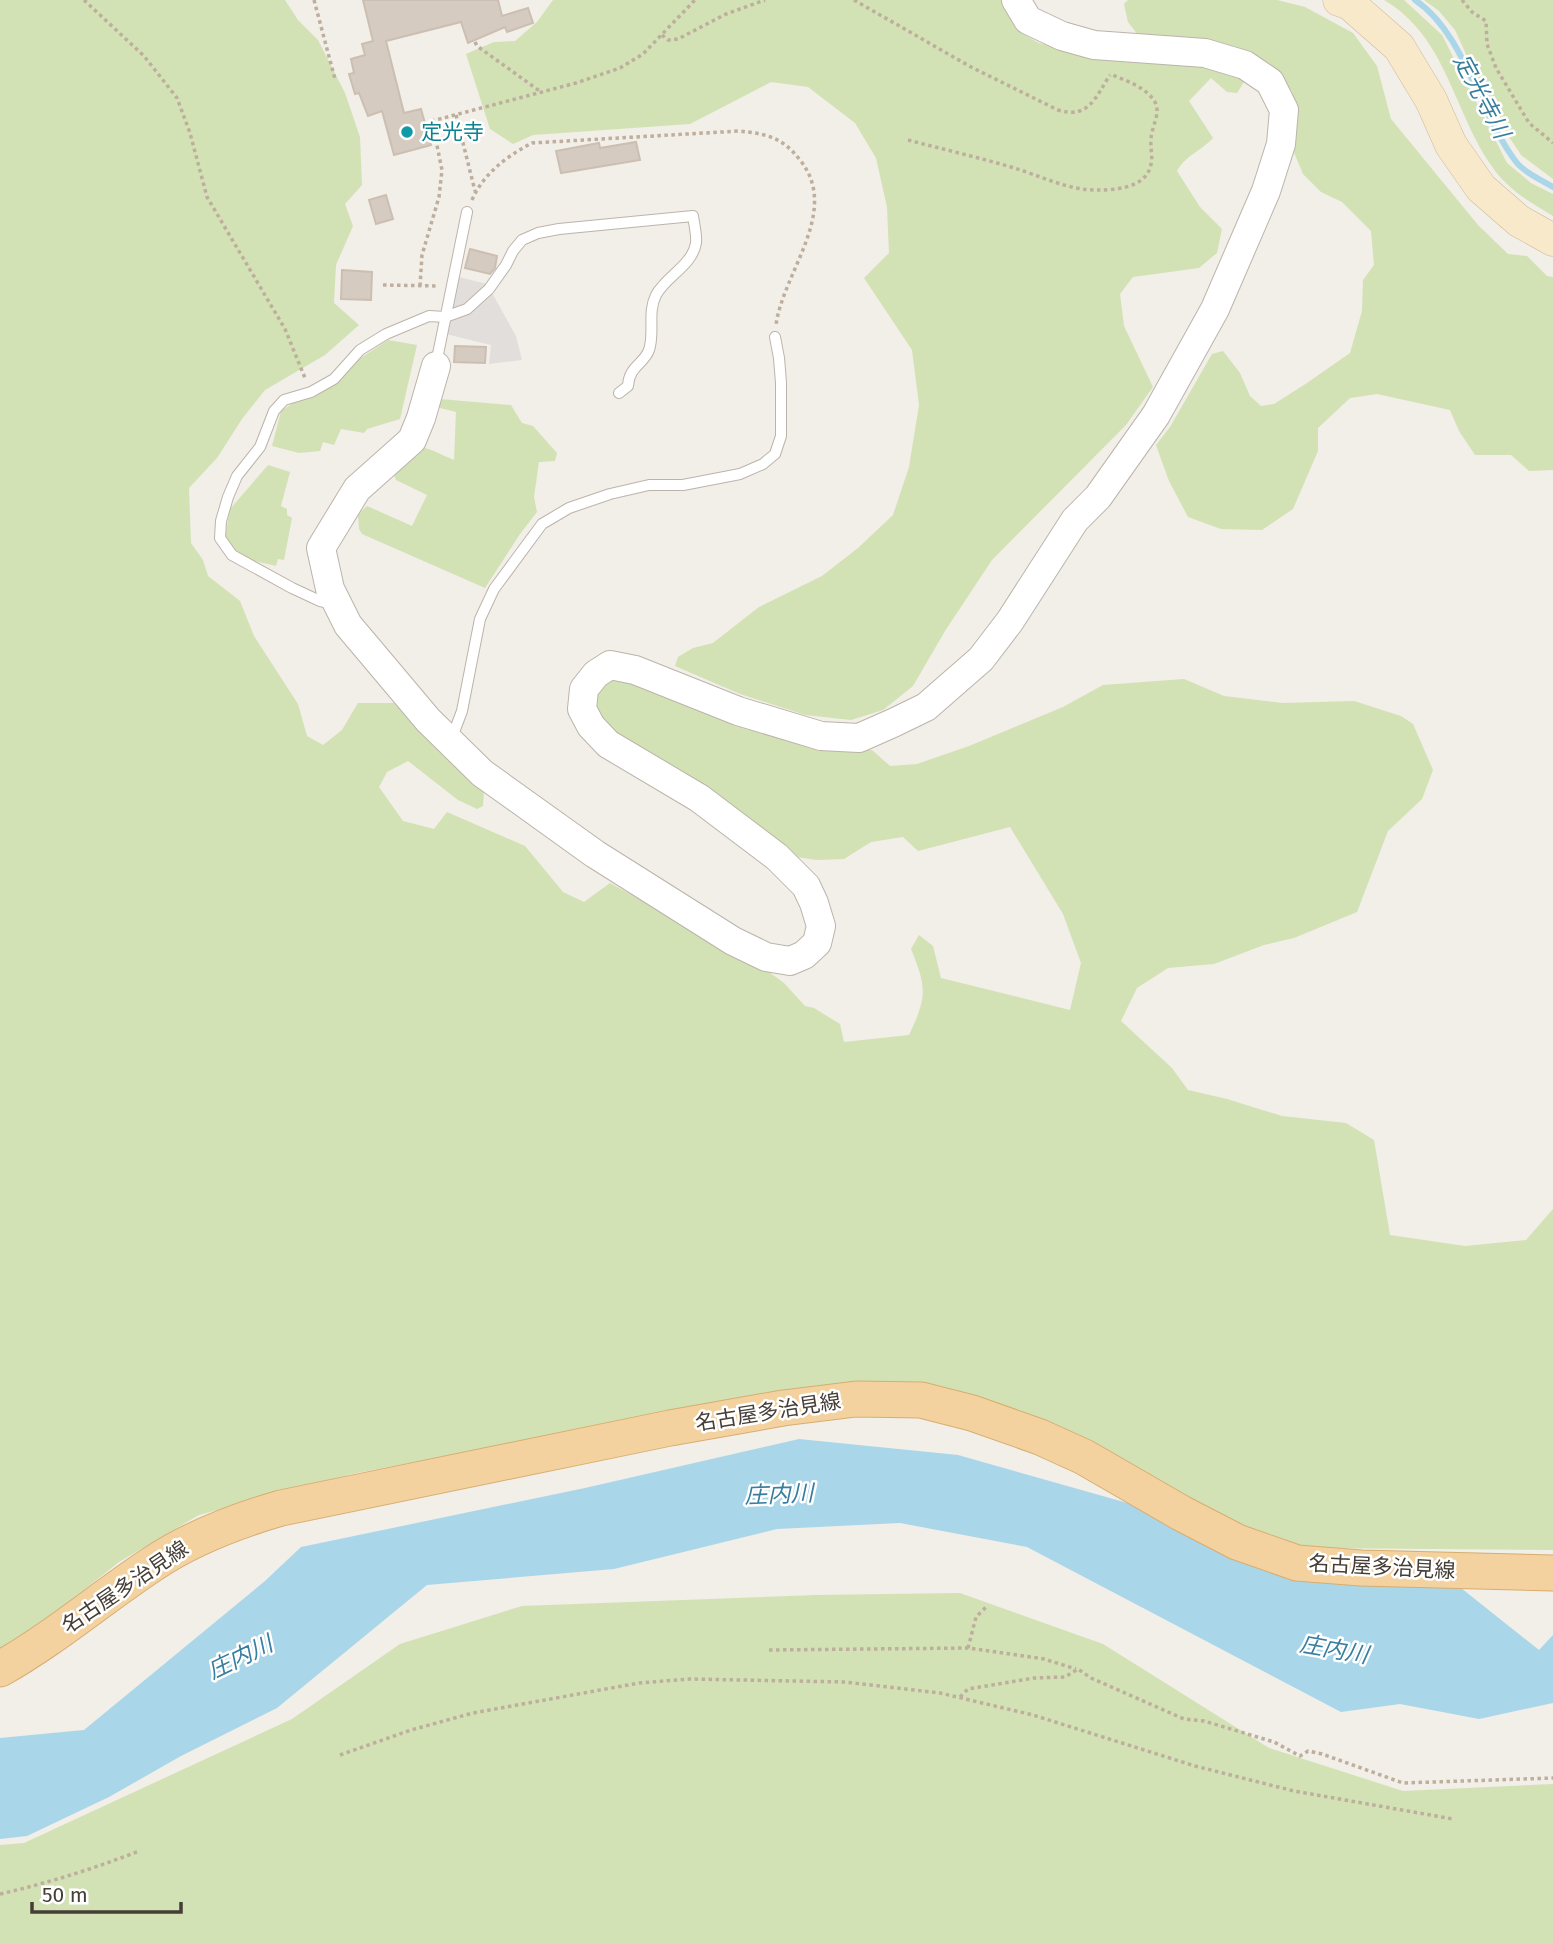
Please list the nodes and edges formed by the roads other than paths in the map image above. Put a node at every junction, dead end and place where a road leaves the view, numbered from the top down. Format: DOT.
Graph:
graph roads {
  1 [pos="1016,0"];
  2 [pos="1339,0"];
  3 [pos="467,212"];
  4 [pos="1553,240"];
  5 [pos="445,317"];
  6 [pos="775,337"];
  7 [pos="436,366"];
  8 [pos="619,393"];
  9 [pos="338,604"];
  10 [pos="449,743"];
  11 [pos="1553,1573"];
  12 [pos="0,1669"];
  1 -- 10 [label="street"];
  2 -- 4 [label="main road"];
  3 -- 5 [label="lane"];
  5 -- 7 [label="lane"];
  5 -- 8 [label="lane"];
  5 -- 9 [label="lane"];
  6 -- 10 [label="lane"];
  7 -- 9 [label="street"];
  9 -- 10 [label="street"];
  11 -- 12 [label="main road, 名古屋多治見線"];
}
